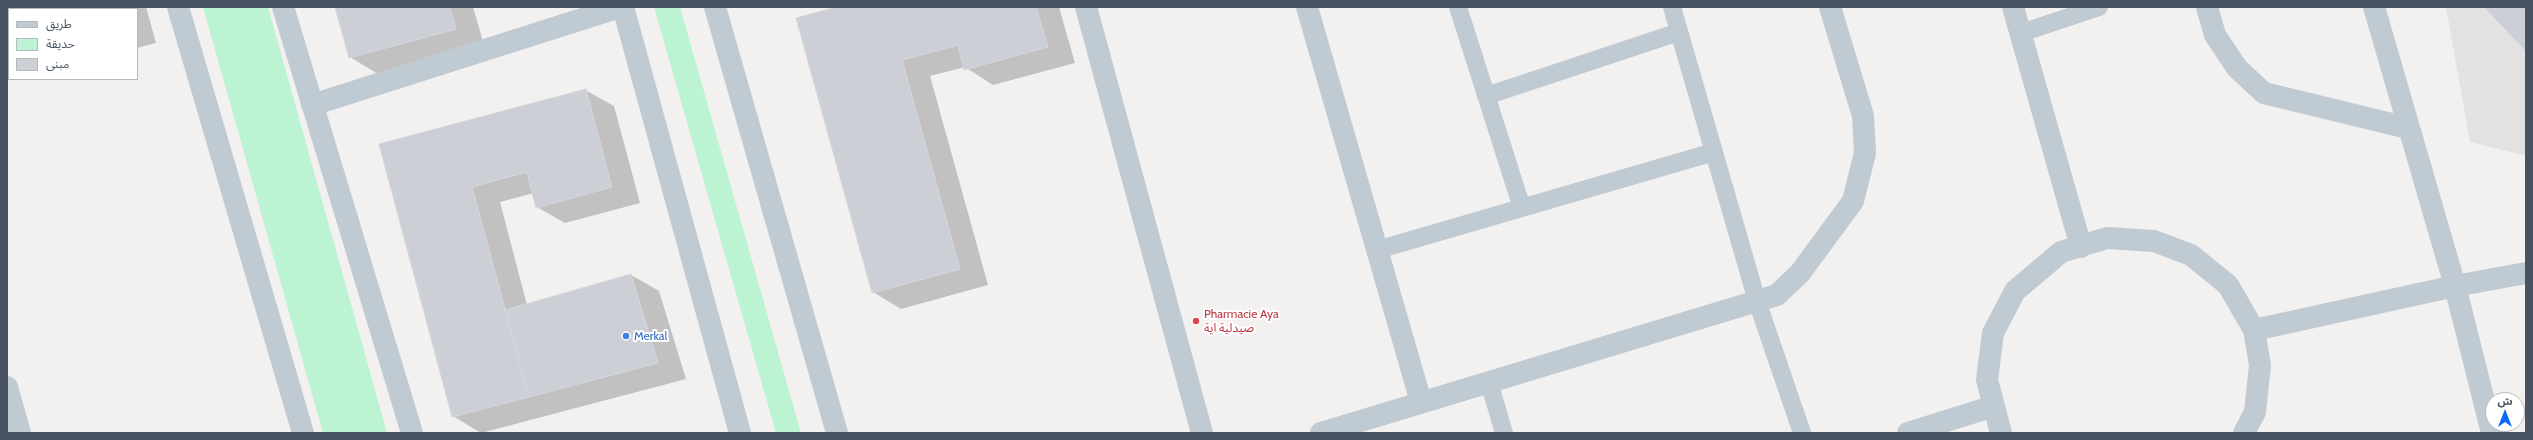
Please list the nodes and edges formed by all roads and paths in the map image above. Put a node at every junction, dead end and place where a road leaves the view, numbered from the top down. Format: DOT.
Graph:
graph roads {
  1 [pos="178,7"];
  2 [pos="283,7"];
  3 [pos="621,7"];
  4 [pos="715,7"];
  5 [pos="1086,7"];
  6 [pos="1307,7"];
  7 [pos="1458,7"];
  8 [pos="1672,7"];
  9 [pos="1830,7"];
  10 [pos="2013,7"];
  11 [pos="2099,7"];
  12 [pos="2207,7"];
  13 [pos="2374,7"];
  14 [pos="1679,32"];
  15 [pos="2021,33"];
  16 [pos="1486,96"];
  17 [pos="312,105"];
  18 [pos="2408,128"];
  19 [pos="1714,152"];
  20 [pos="1522,208"];
  21 [pos="2081,246"];
  22 [pos="1377,250"];
  23 [pos="2526,273"];
  24 [pos="2455,286"];
  25 [pos="1757,301"];
  26 [pos="2254,330"];
  27 [pos="1489,382"];
  28 [pos="7,387"];
  29 [pos="1421,402"];
  30 [pos="1994,406"];
  31 [pos="20,433"];
  32 [pos="303,433"];
  33 [pos="412,433"];
  34 [pos="740,433"];
  35 [pos="837,433"];
  36 [pos="1202,433"];
  37 [pos="1321,433"];
  38 [pos="1504,433"];
  39 [pos="1802,433"];
  40 [pos="1908,433"];
  41 [pos="2001,433"];
  42 [pos="2244,433"];
  43 [pos="2492,433"];
  1 -- 32 [label="street"];
  2 -- 17 [label="street"];
  3 -- 17 [label="street"];
  3 -- 34 [label="street"];
  4 -- 35 [label="street"];
  5 -- 36 [label="street"];
  6 -- 22 [label="street"];
  7 -- 16 [label="lane"];
  8 -- 14 [label="lane"];
  9 -- 25 [label="street"];
  10 -- 15 [label="street"];
  11 -- 15 [label="lane"];
  12 -- 18 [label="street"];
  13 -- 18 [label="street"];
  14 -- 16 [label="lane"];
  14 -- 19 [label="lane"];
  15 -- 21 [label="street"];
  16 -- 20 [label="lane"];
  17 -- 33 [label="street"];
  18 -- 24 [label="street"];
  19 -- 20 [label="lane"];
  19 -- 25 [label="lane"];
  20 -- 22 [label="lane"];
  21 -- 26 [label="street"];
  21 -- 30 [label="street"];
  22 -- 29 [label="street"];
  23 -- 24 [label="street"];
  24 -- 26 [label="street"];
  24 -- 43 [label="street"];
  25 -- 27 [label="street"];
  25 -- 39 [label="lane"];
  26 -- 42 [label="street"];
  27 -- 29 [label="street"];
  27 -- 38 [label="lane"];
  28 -- 31 [label="street"];
  29 -- 37 [label="street"];
  30 -- 40 [label="street"];
  30 -- 41 [label="street"];
}
